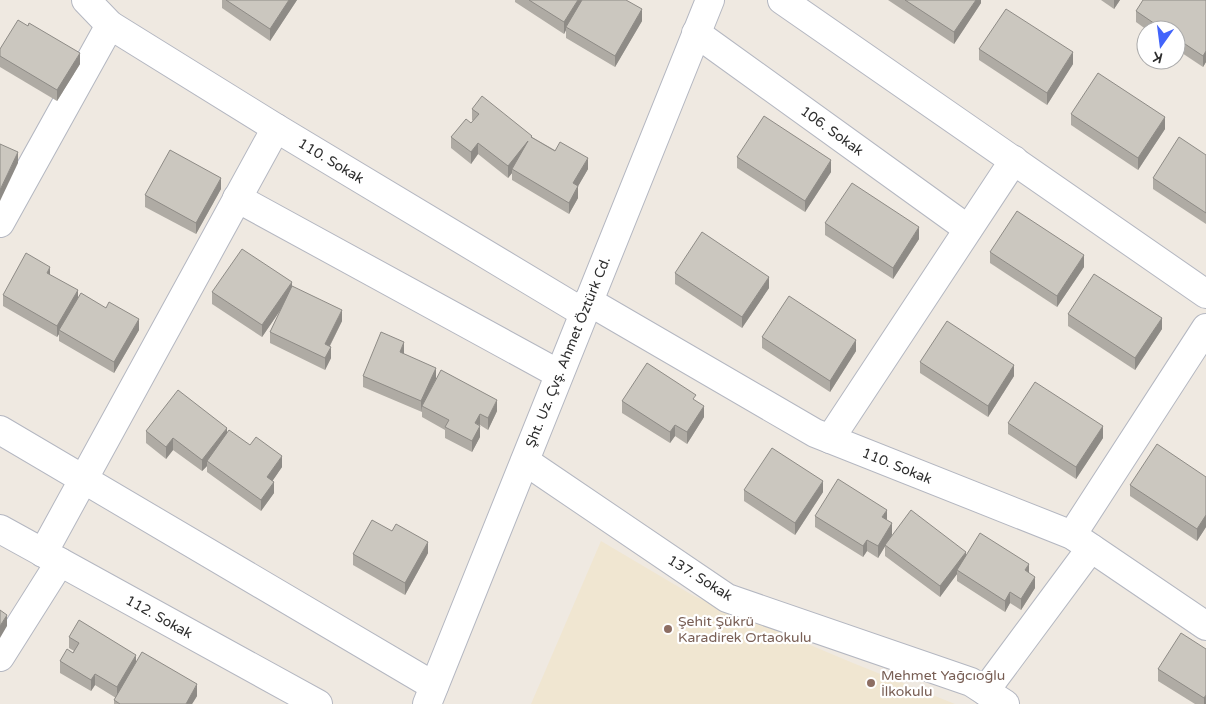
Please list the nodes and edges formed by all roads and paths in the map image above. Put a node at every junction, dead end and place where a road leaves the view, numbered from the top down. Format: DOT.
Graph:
graph roads {
  1 [pos="86,0"];
  2 [pos="710,0"];
  3 [pos="782,0"];
  4 [pos="110,25"];
  5 [pos="696,34"];
  6 [pos="276,128"];
  7 [pos="1014,160"];
  8 [pos="237,198"];
  9 [pos="0,223"];
  10 [pos="968,229"];
  11 [pos="1206,294"];
  12 [pos="586,307"];
  13 [pos="1206,328"];
  14 [pos="559,374"];
  15 [pos="0,430"];
  16 [pos="830,439"];
  17 [pos="525,460"];
  18 [pos="83,479"];
  19 [pos="0,529"];
  20 [pos="1081,542"];
  21 [pos="51,558"];
  22 [pos="1206,626"];
  23 [pos="0,657"];
  24 [pos="431,695"];
  25 [pos="995,698"];
  26 [pos="318,704"];
  1 -- 4 [label="street, 110. Sokak"];
  2 -- 5 [label="street, Şht. Uz. Çvş. Ahmet Öztürk Cd."];
  3 -- 7 [label="street"];
  4 -- 6 [label="street, 110. Sokak"];
  4 -- 9 [label="street"];
  5 -- 10 [label="street, 106. Sokak"];
  5 -- 12 [label="street, Şht. Uz. Çvş. Ahmet Öztürk Cd."];
  6 -- 8 [label="street"];
  6 -- 12 [label="street, 110. Sokak"];
  7 -- 10 [label="street"];
  7 -- 11 [label="street"];
  8 -- 14 [label="street"];
  8 -- 18 [label="street"];
  10 -- 16 [label="street"];
  12 -- 14 [label="street, Şht. Uz. Çvş. Ahmet Öztürk Cd."];
  12 -- 16 [label="street, 110. Sokak"];
  13 -- 20 [label="street"];
  14 -- 17 [label="street, Şht. Uz. Çvş. Ahmet Öztürk Cd."];
  15 -- 18 [label="street"];
  16 -- 20 [label="street, 110. Sokak"];
  17 -- 24 [label="street, Şht. Uz. Çvş. Ahmet Öztürk Cd."];
  17 -- 25 [label="street, 137. Sokak"];
  18 -- 21 [label="street"];
  18 -- 24 [label="street"];
  19 -- 21 [label="street, 112. Sokak"];
  20 -- 22 [label="street, 110. Sokak"];
  20 -- 25 [label="street"];
  21 -- 23 [label="street"];
  21 -- 26 [label="street, 112. Sokak"];
}
